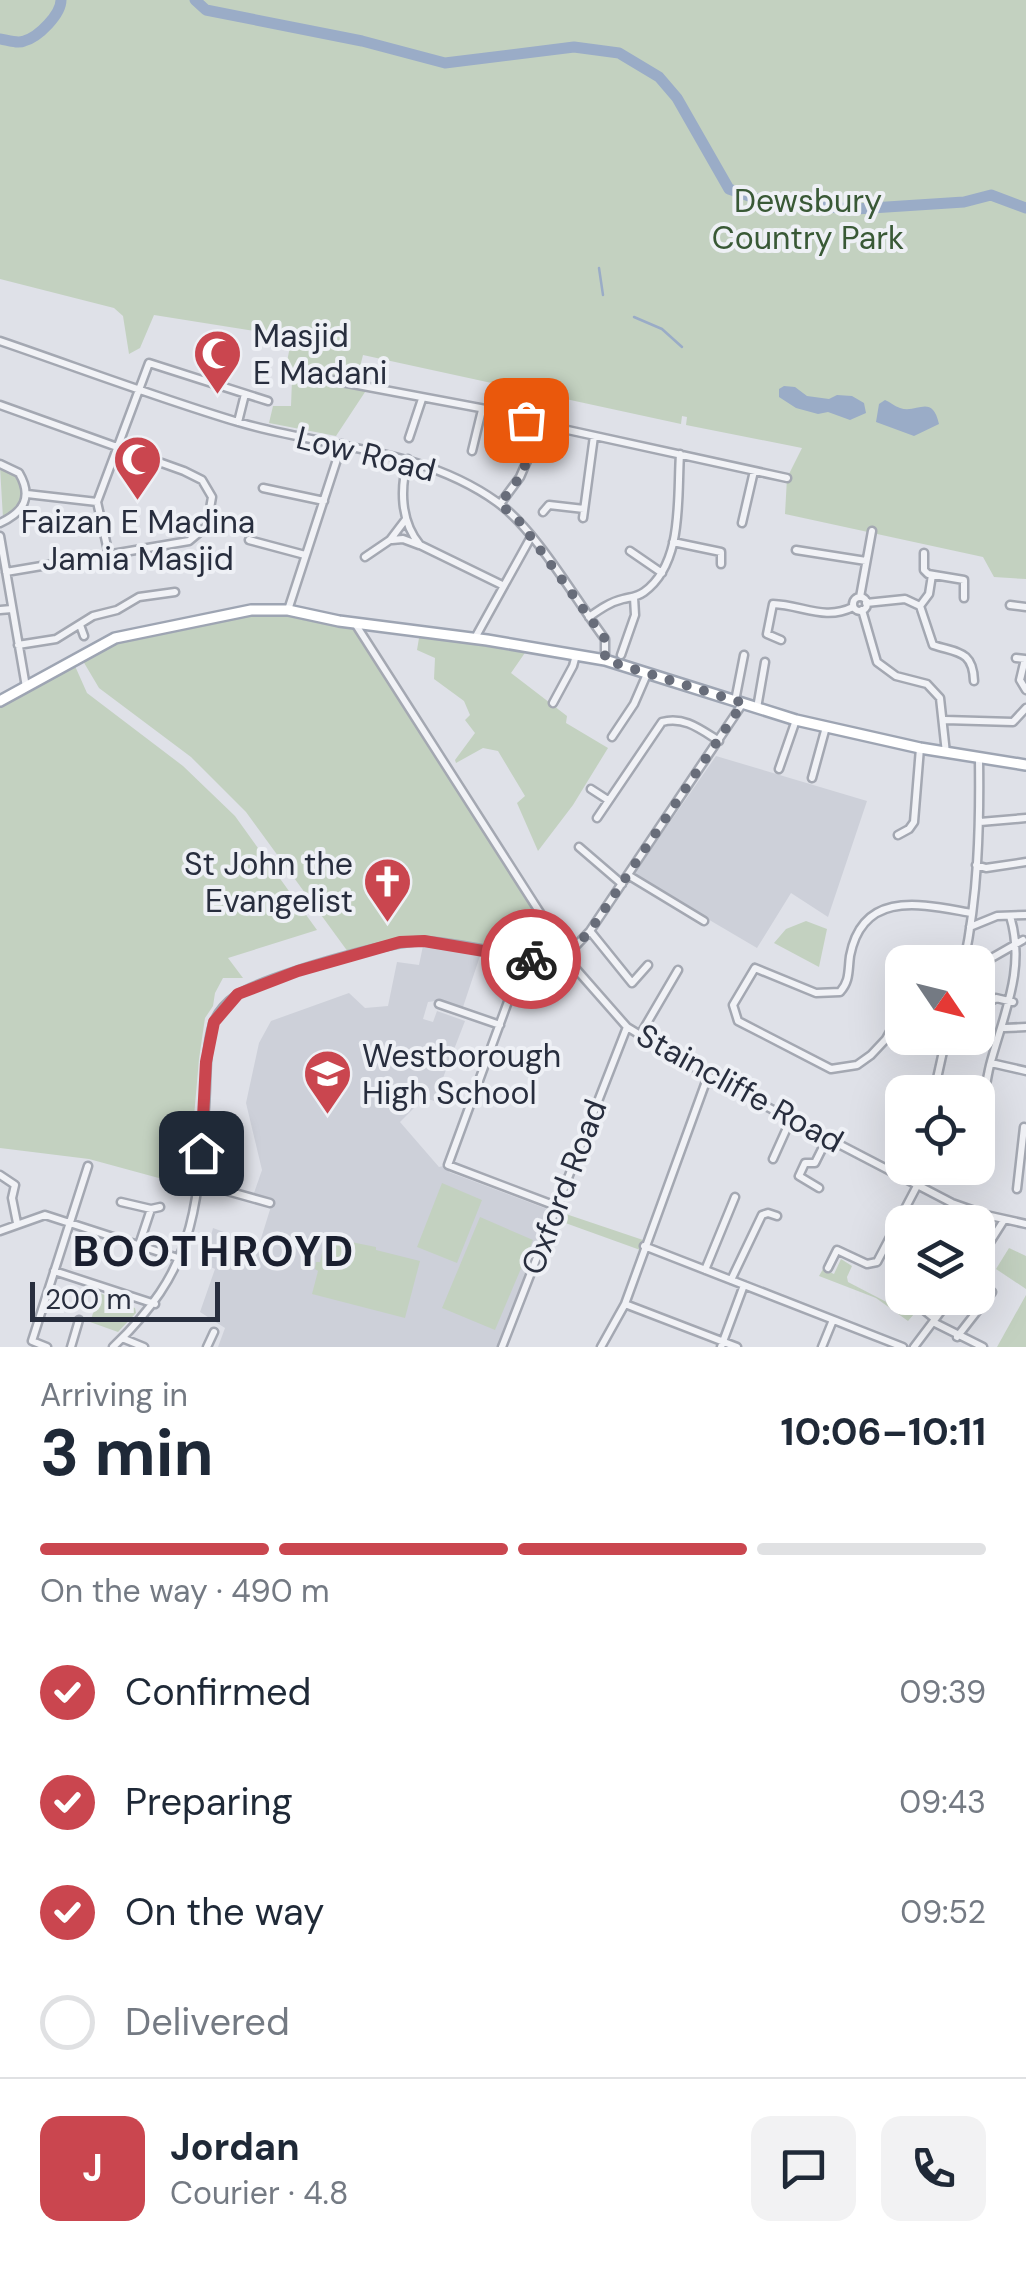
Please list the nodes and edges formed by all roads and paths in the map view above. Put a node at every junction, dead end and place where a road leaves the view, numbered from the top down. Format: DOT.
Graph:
graph roads {
  1 [pos="0,341"];
  2 [pos="294,373"];
  3 [pos="139,388"];
  4 [pos="245,394"];
  5 [pos="422,399"];
  6 [pos="268,401"];
  7 [pos="0,405"];
  8 [pos="482,410"];
  9 [pos="238,422"];
  10 [pos="539,433"];
  11 [pos="594,436"];
  12 [pos="410,438"];
  13 [pos="342,444"];
  14 [pos="117,447"];
  15 [pos="472,451"];
  16 [pos="680,454"];
  17 [pos="408,459"];
  18 [pos="0,464"];
  19 [pos="754,470"];
  20 [pos="787,478"];
  21 [pos="263,488"];
  22 [pos="27,494"];
  23 [pos="324,501"];
  24 [pos="98,502"];
  25 [pos="500,504"];
  26 [pos="543,512"];
  27 [pos="406,519"];
  28 [pos="0,523"];
  29 [pos="742,523"];
  30 [pos="872,531"];
  31 [pos="0,536"];
  32 [pos="531,537"];
  33 [pos="249,540"];
  34 [pos="390,540"];
  35 [pos="673,542"];
  36 [pos="420,545"];
  37 [pos="796,550"];
  38 [pos="630,551"];
  39 [pos="924,553"];
  40 [pos="306,555"];
  41 [pos="108,556"];
  42 [pos="364,556"];
  43 [pos="866,561"];
  44 [pos="722,564"];
  45 [pos="6,572"];
  46 [pos="663,573"];
  47 [pos="932,575"];
  48 [pos="502,585"];
  49 [pos="175,592"];
  50 [pos="634,597"];
  51 [pos="964,598"];
  52 [pos="860,604"];
  53 [pos="920,606"];
  54 [pos="1010,606"];
  55 [pos="1026,607"];
  56 [pos="12,609"];
  57 [pos="0,610"];
  58 [pos="288,610"];
  59 [pos="589,618"];
  60 [pos="354,622"];
  61 [pos="80,625"];
  62 [pos="84,636"];
  63 [pos="474,638"];
  64 [pos="781,640"];
  65 [pos="18,645"];
  66 [pos="576,654"];
  67 [pos="621,655"];
  68 [pos="744,655"];
  69 [pos="1016,658"];
  70 [pos="605,660"];
  71 [pos="766,662"];
  72 [pos="646,674"];
  73 [pos="974,681"];
  74 [pos="26,687"];
  75 [pos="1026,690"];
  76 [pos="0,701"];
  77 [pos="554,702"];
  78 [pos="739,702"];
  79 [pos="757,708"];
  80 [pos="1026,708"];
  81 [pos="796,720"];
  82 [pos="945,720"];
  83 [pos="826,727"];
  84 [pos="612,737"];
  85 [pos="718,740"];
  86 [pos="920,748"];
  87 [pos="946,753"];
  88 [pos="979,759"];
  89 [pos="1026,765"];
  90 [pos="779,769"];
  91 [pos="812,778"];
  92 [pos="591,789"];
  93 [pos="608,800"];
  94 [pos="597,818"];
  95 [pos="1026,818"];
  96 [pos="980,822"];
  97 [pos="898,834"];
  98 [pos="579,847"];
  99 [pos="1026,862"];
  100 [pos="976,865"];
  101 [pos="628,875"];
  102 [pos="622,884"];
  103 [pos="972,913"];
  104 [pos="1026,915"];
  105 [pos="1010,916"];
  106 [pos="704,921"];
  107 [pos="969,928"];
  108 [pos="590,931"];
  109 [pos="966,945"];
  110 [pos="1024,945"];
  111 [pos="563,946"];
  112 [pos="568,954"];
  113 [pos="995,957"];
  114 [pos="524,958"];
  115 [pos="546,962"];
  116 [pos="648,965"];
  117 [pos="576,969"];
  118 [pos="678,970"];
  119 [pos="1023,982"];
  120 [pos="995,999"];
  121 [pos="1013,1002"];
  122 [pos="440,1004"];
  123 [pos="500,1025"];
  124 [pos="626,1027"];
  125 [pos="1026,1027"];
  126 [pos="1005,1028"];
  127 [pos="640,1035"];
  128 [pos="885,1041"];
  129 [pos="990,1063"];
  130 [pos="1026,1071"];
  131 [pos="988,1075"];
  132 [pos="708,1076"];
  133 [pos="791,1119"];
  134 [pos="1024,1128"];
  135 [pos="828,1137"];
  136 [pos="773,1159"];
  137 [pos="1023,1161"];
  138 [pos="88,1166"];
  139 [pos="885,1167"];
  140 [pos="0,1175"];
  141 [pos="198,1183"];
  142 [pos="915,1185"];
  143 [pos="920,1185"];
  144 [pos="819,1188"];
  145 [pos="1016,1189"];
  146 [pos="735,1197"];
  147 [pos="120,1202"];
  148 [pos="270,1203"];
  149 [pos="556,1206"];
  150 [pos="160,1207"];
  151 [pos="151,1208"];
  152 [pos="777,1216"];
  153 [pos="1004,1220"];
  154 [pos="71,1221"];
  155 [pos="17,1224"];
  156 [pos="1026,1224"];
  157 [pos="0,1231"];
  158 [pos="995,1234"];
  159 [pos="138,1245"];
  160 [pos="644,1246"];
  161 [pos="181,1259"];
  162 [pos="828,1268"];
  163 [pos="704,1270"];
  164 [pos="54,1271"];
  165 [pos="731,1280"];
  166 [pos="744,1285"];
  167 [pos="155,1304"];
  168 [pos="625,1304"];
  169 [pos="928,1315"];
  170 [pos="938,1315"];
  171 [pos="974,1315"];
  172 [pos="79,1320"];
  173 [pos="833,1320"];
  174 [pos="934,1321"];
  175 [pos="214,1332"];
  176 [pos="957,1337"];
  177 [pos="122,1338"];
  178 [pos="722,1344"];
  179 [pos="47,1347"];
  180 [pos="71,1347"];
  181 [pos="113,1347"];
  182 [pos="144,1347"];
  183 [pos="207,1347"];
  184 [pos="502,1347"];
  185 [pos="601,1347"];
  186 [pos="736,1347"];
  187 [pos="822,1347"];
  188 [pos="903,1347"];
  189 [pos="914,1347"];
  190 [pos="982,1347"];
  1 -- 3 [label="street, Low Road"];
  2 -- 5 [label="street"];
  3 -- 4 [label="street"];
  3 -- 9 [label="street, Low Road"];
  3 -- 14 [label="street"];
  4 -- 6 [label="street"];
  4 -- 9 [label="street"];
  5 -- 8 [label="street"];
  5 -- 12 [label="street"];
  7 -- 14 [label="street"];
  8 -- 10 [label="street"];
  8 -- 15 [label="street"];
  9 -- 13 [label="street, Low Road"];
  10 -- 11 [label="street"];
  10 -- 25 [label="street"];
  11 -- 16 [label="street"];
  11 -- 26 [label="street"];
  13 -- 17 [label="street, Low Road"];
  13 -- 23 [label="street"];
  14 -- 24 [label="street"];
  14 -- 41 [label="street"];
  16 -- 19 [label="street"];
  16 -- 35 [label="street"];
  17 -- 25 [label="street, Low Road"];
  17 -- 27 [label="street"];
  18 -- 22 [label="street"];
  19 -- 20 [label="street"];
  19 -- 29 [label="street"];
  21 -- 23 [label="street"];
  22 -- 24 [label="street"];
  22 -- 28 [label="street"];
  23 -- 40 [label="street"];
  24 -- 41 [label="street"];
  25 -- 32 [label="street, Low Road"];
  27 -- 34 [label="street"];
  27 -- 36 [label="street"];
  30 -- 43 [label="street"];
  31 -- 45 [label="street"];
  32 -- 48 [label="street"];
  32 -- 59 [label="street, Low Road"];
  33 -- 40 [label="street"];
  34 -- 36 [label="street"];
  34 -- 42 [label="street"];
  35 -- 44 [label="street"];
  35 -- 46 [label="street"];
  36 -- 48 [label="street"];
  37 -- 43 [label="street"];
  38 -- 46 [label="street"];
  39 -- 47 [label="street"];
  40 -- 58 [label="street"];
  41 -- 45 [label="street"];
  43 -- 52 [label="street"];
  45 -- 56 [label="street"];
  46 -- 50 [label="street"];
  47 -- 51 [label="street"];
  47 -- 53 [label="street"];
  48 -- 63 [label="street"];
  49 -- 61 [label="street"];
  50 -- 59 [label="street"];
  50 -- 67 [label="street"];
  52 -- 53 [label="street"];
  52 -- 64 [label="street"];
  52 -- 82 [label="street"];
  53 -- 73 [label="street"];
  54 -- 55 [label="street"];
  56 -- 57 [label="street"];
  56 -- 65 [label="street"];
  58 -- 60 [label="main road"];
  58 -- 74 [label="main road"];
  59 -- 70 [label="street, Low Road"];
  60 -- 63 [label="main road"];
  60 -- 111 [label="street, Staincliffe Road"];
  61 -- 62 [label="street"];
  61 -- 65 [label="street"];
  63 -- 66 [label="main road"];
  65 -- 74 [label="street"];
  66 -- 70 [label="main road"];
  66 -- 77 [label="street"];
  68 -- 78 [label="street"];
  69 -- 75 [label="street"];
  70 -- 72 [label="main road"];
  71 -- 79 [label="street"];
  72 -- 78 [label="main road"];
  72 -- 84 [label="street"];
  74 -- 76 [label="main road"];
  78 -- 79 [label="main road"];
  78 -- 85 [label="street"];
  79 -- 81 [label="main road"];
  80 -- 82 [label="street"];
  81 -- 83 [label="main road"];
  81 -- 90 [label="street"];
  82 -- 87 [label="street"];
  83 -- 86 [label="main road"];
  83 -- 91 [label="street"];
  85 -- 93 [label="street"];
  85 -- 101 [label="street"];
  86 -- 87 [label="main road"];
  86 -- 97 [label="street"];
  87 -- 88 [label="main road"];
  88 -- 89 [label="main road"];
  88 -- 96 [label="street"];
  92 -- 93 [label="street"];
  93 -- 94 [label="street"];
  95 -- 96 [label="street"];
  96 -- 100 [label="street"];
  98 -- 102 [label="street"];
  99 -- 100 [label="street"];
  100 -- 103 [label="street"];
  101 -- 102 [label="street"];
  101 -- 106 [label="street"];
  102 -- 108 [label="street"];
  103 -- 107 [label="street"];
  103 -- 128 [label="street"];
  104 -- 105 [label="street"];
  105 -- 107 [label="street"];
  105 -- 110 [label="street"];
  107 -- 109 [label="street"];
  108 -- 112 [label="street"];
  108 -- 116 [label="street"];
  110 -- 113 [label="street"];
  110 -- 119 [label="street"];
  111 -- 112 [label="street, Staincliffe Road"];
  111 -- 115 [label="street"];
  112 -- 117 [label="street, Staincliffe Road"];
  114 -- 115 [label="street"];
  114 -- 123 [label="street"];
  114 -- 141 [label="street"];
  115 -- 117 [label="street"];
  117 -- 124 [label="street, Staincliffe Road"];
  118 -- 127 [label="street"];
  119 -- 121 [label="street"];
  120 -- 121 [label="street"];
  121 -- 126 [label="street"];
  122 -- 123 [label="street"];
  123 -- 149 [label="street"];
  124 -- 127 [label="street, Staincliffe Road"];
  124 -- 149 [label="street, Oxford Road"];
  125 -- 126 [label="street"];
  126 -- 129 [label="street"];
  127 -- 132 [label="street, Staincliffe Road"];
  129 -- 130 [label="street"];
  129 -- 131 [label="street"];
  132 -- 133 [label="street, Staincliffe Road"];
  132 -- 160 [label="street"];
  133 -- 135 [label="street, Staincliffe Road"];
  133 -- 136 [label="street"];
  134 -- 137 [label="street"];
  135 -- 139 [label="street, Staincliffe Road"];
  135 -- 144 [label="street"];
  137 -- 145 [label="street"];
  138 -- 154 [label="street"];
  140 -- 155 [label="street"];
  141 -- 148 [label="street"];
  141 -- 161 [label="street"];
  142 -- 162 [label="street"];
  143 -- 153 [label="street, Staincliffe Road"];
  146 -- 163 [label="street"];
  147 -- 151 [label="street"];
  149 -- 184 [label="street, Oxford Road"];
  150 -- 151 [label="street"];
  151 -- 159 [label="street"];
  152 -- 165 [label="street"];
  153 -- 156 [label="street, Staincliffe Road"];
  153 -- 158 [label="street"];
  154 -- 155 [label="street"];
  154 -- 159 [label="street"];
  154 -- 164 [label="street"];
  155 -- 157 [label="street"];
  159 -- 161 [label="street"];
  160 -- 163 [label="street"];
  160 -- 168 [label="street"];
  161 -- 167 [label="street"];
  163 -- 165 [label="street"];
  164 -- 167 [label="street"];
  164 -- 179 [label="street"];
  165 -- 166 [label="street"];
  166 -- 173 [label="street"];
  166 -- 178 [label="street"];
  167 -- 177 [label="street"];
  168 -- 178 [label="street"];
  168 -- 185 [label="street"];
  169 -- 174 [label="street"];
  170 -- 174 [label="street"];
  171 -- 176 [label="street"];
  172 -- 180 [label="street"];
  173 -- 187 [label="street"];
  173 -- 188 [label="street"];
  174 -- 176 [label="street"];
  174 -- 189 [label="street"];
  175 -- 183 [label="street"];
  176 -- 190 [label="street"];
  177 -- 181 [label="street"];
  177 -- 182 [label="street"];
  178 -- 186 [label="street"];
}
